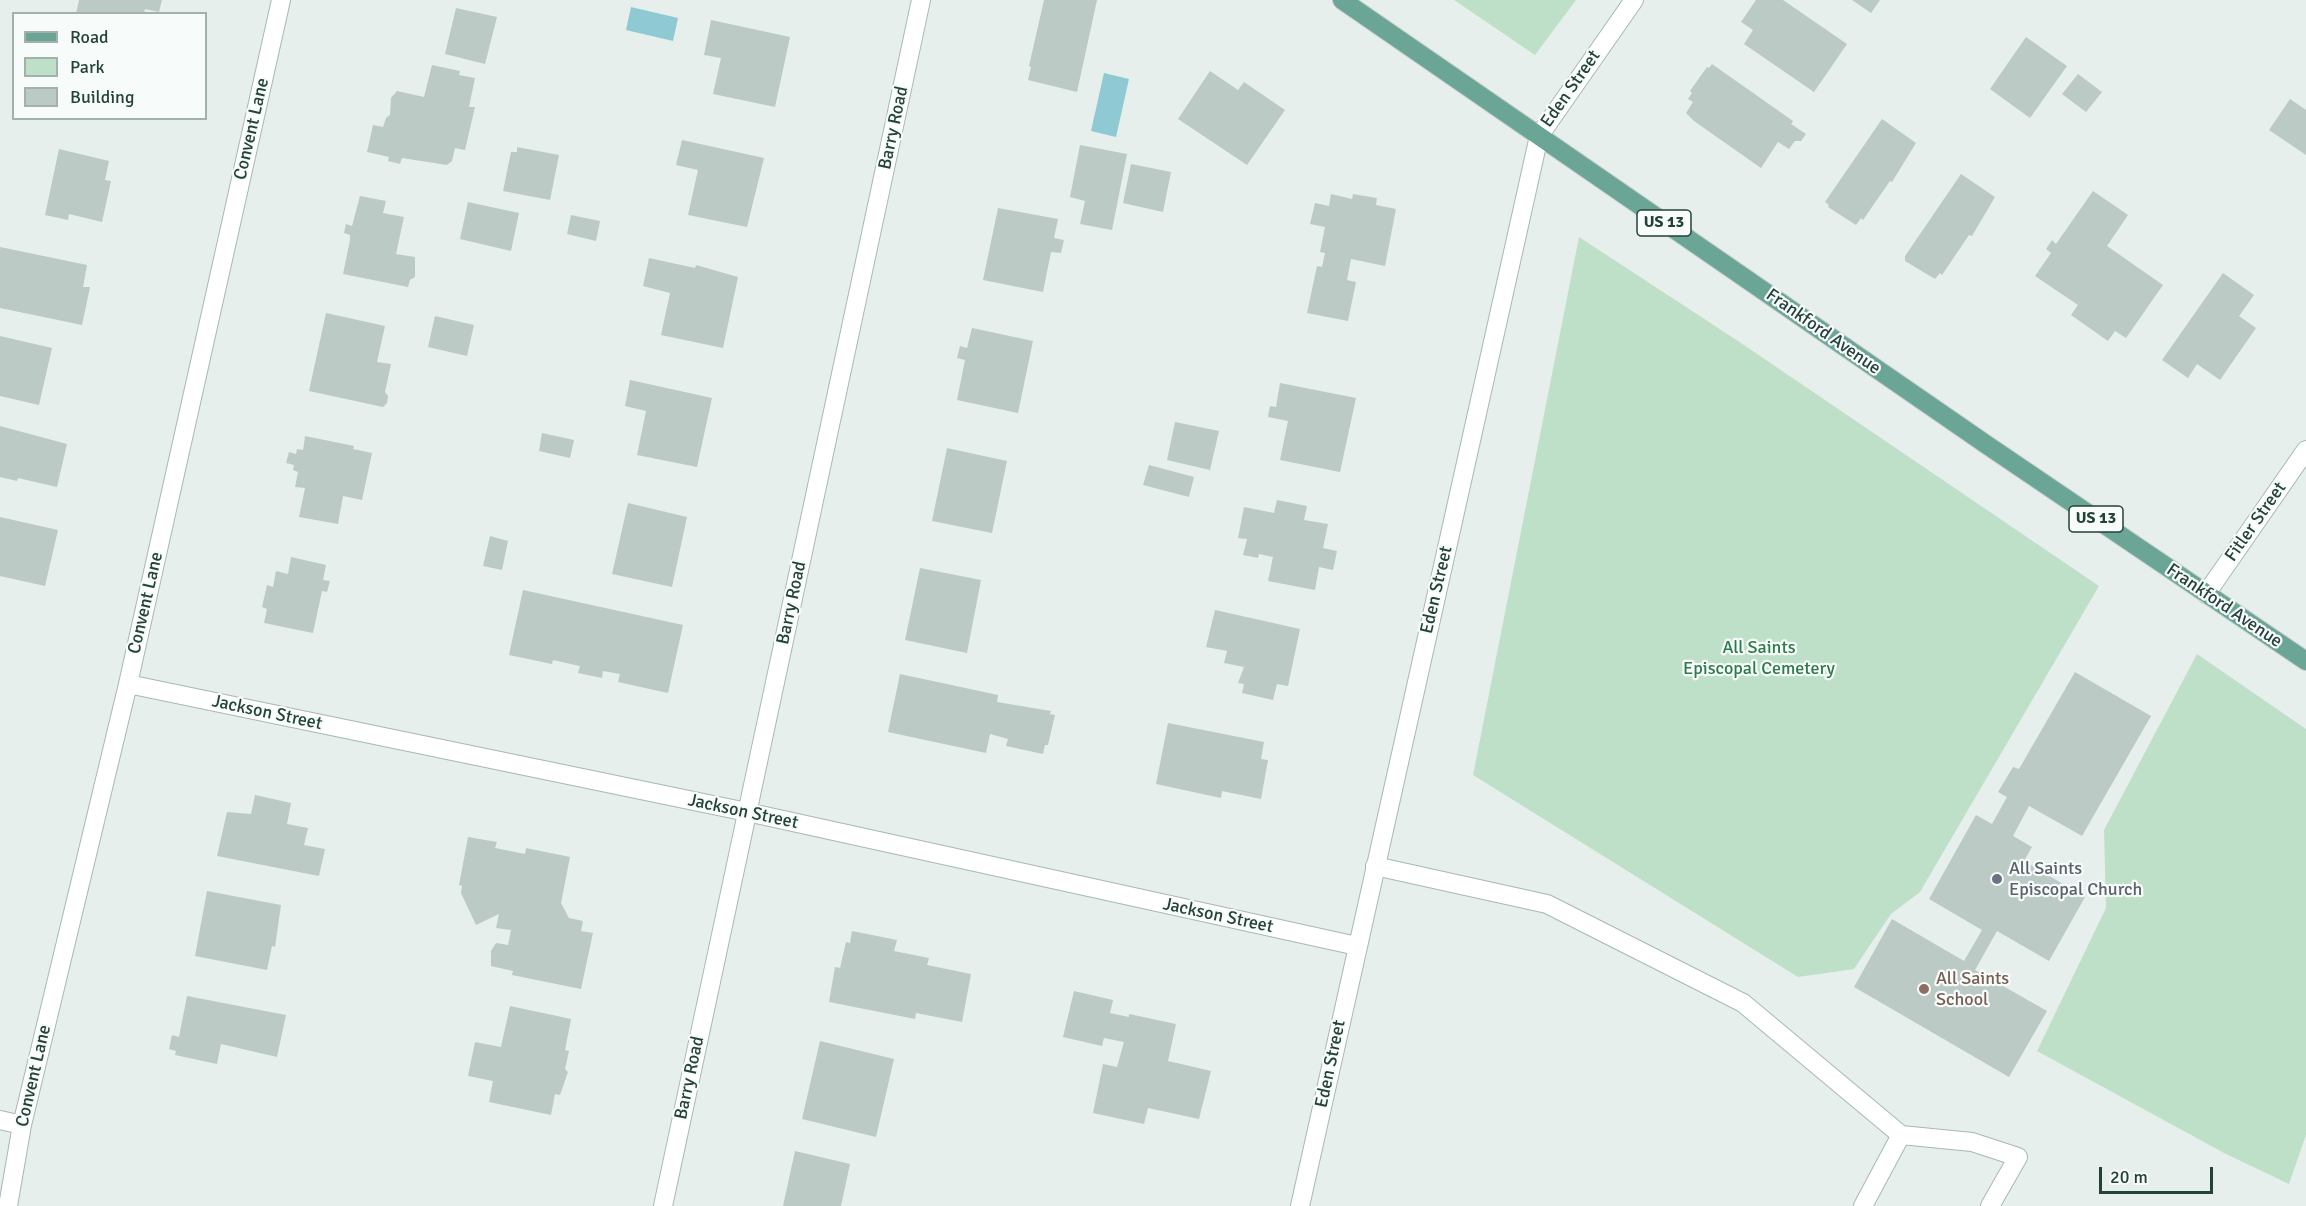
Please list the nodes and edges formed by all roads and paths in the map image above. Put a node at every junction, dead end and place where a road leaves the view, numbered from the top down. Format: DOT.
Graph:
graph roads {
  1 [pos="281,0"];
  2 [pos="921,0"];
  3 [pos="1342,0"];
  4 [pos="1634,0"];
  5 [pos="1539,136"];
  6 [pos="2306,450"];
  7 [pos="2206,594"];
  8 [pos="2306,662"];
  9 [pos="128,684"];
  10 [pos="747,812"];
  11 [pos="1374,866"];
  12 [pos="1357,946"];
  13 [pos="0,1120"];
  14 [pos="22,1125"];
  15 [pos="1901,1135"];
  16 [pos="8,1206"];
  17 [pos="663,1206"];
  18 [pos="1300,1206"];
  19 [pos="1863,1206"];
  20 [pos="1990,1206"];
  1 -- 9 [label="street, Convent Lane"];
  2 -- 10 [label="street, Barry Road"];
  3 -- 5 [label="main road, Frankford Avenue / US 13"];
  4 -- 5 [label="street, Eden Street"];
  5 -- 7 [label="main road, Frankford Avenue / US 13"];
  5 -- 11 [label="street, Eden Street"];
  6 -- 7 [label="street, Fitler Street"];
  7 -- 8 [label="main road, Frankford Avenue / US 13"];
  9 -- 10 [label="street, Jackson Street"];
  9 -- 14 [label="street, Convent Lane"];
  10 -- 12 [label="street, Jackson Street"];
  10 -- 17 [label="street, Barry Road"];
  11 -- 12 [label="street, Eden Street"];
  11 -- 15 [label="street"];
  12 -- 18 [label="street, Eden Street"];
  13 -- 14 [label="street"];
  14 -- 16 [label="street, Convent Lane"];
  15 -- 19 [label="street"];
  15 -- 20 [label="street"];
}
